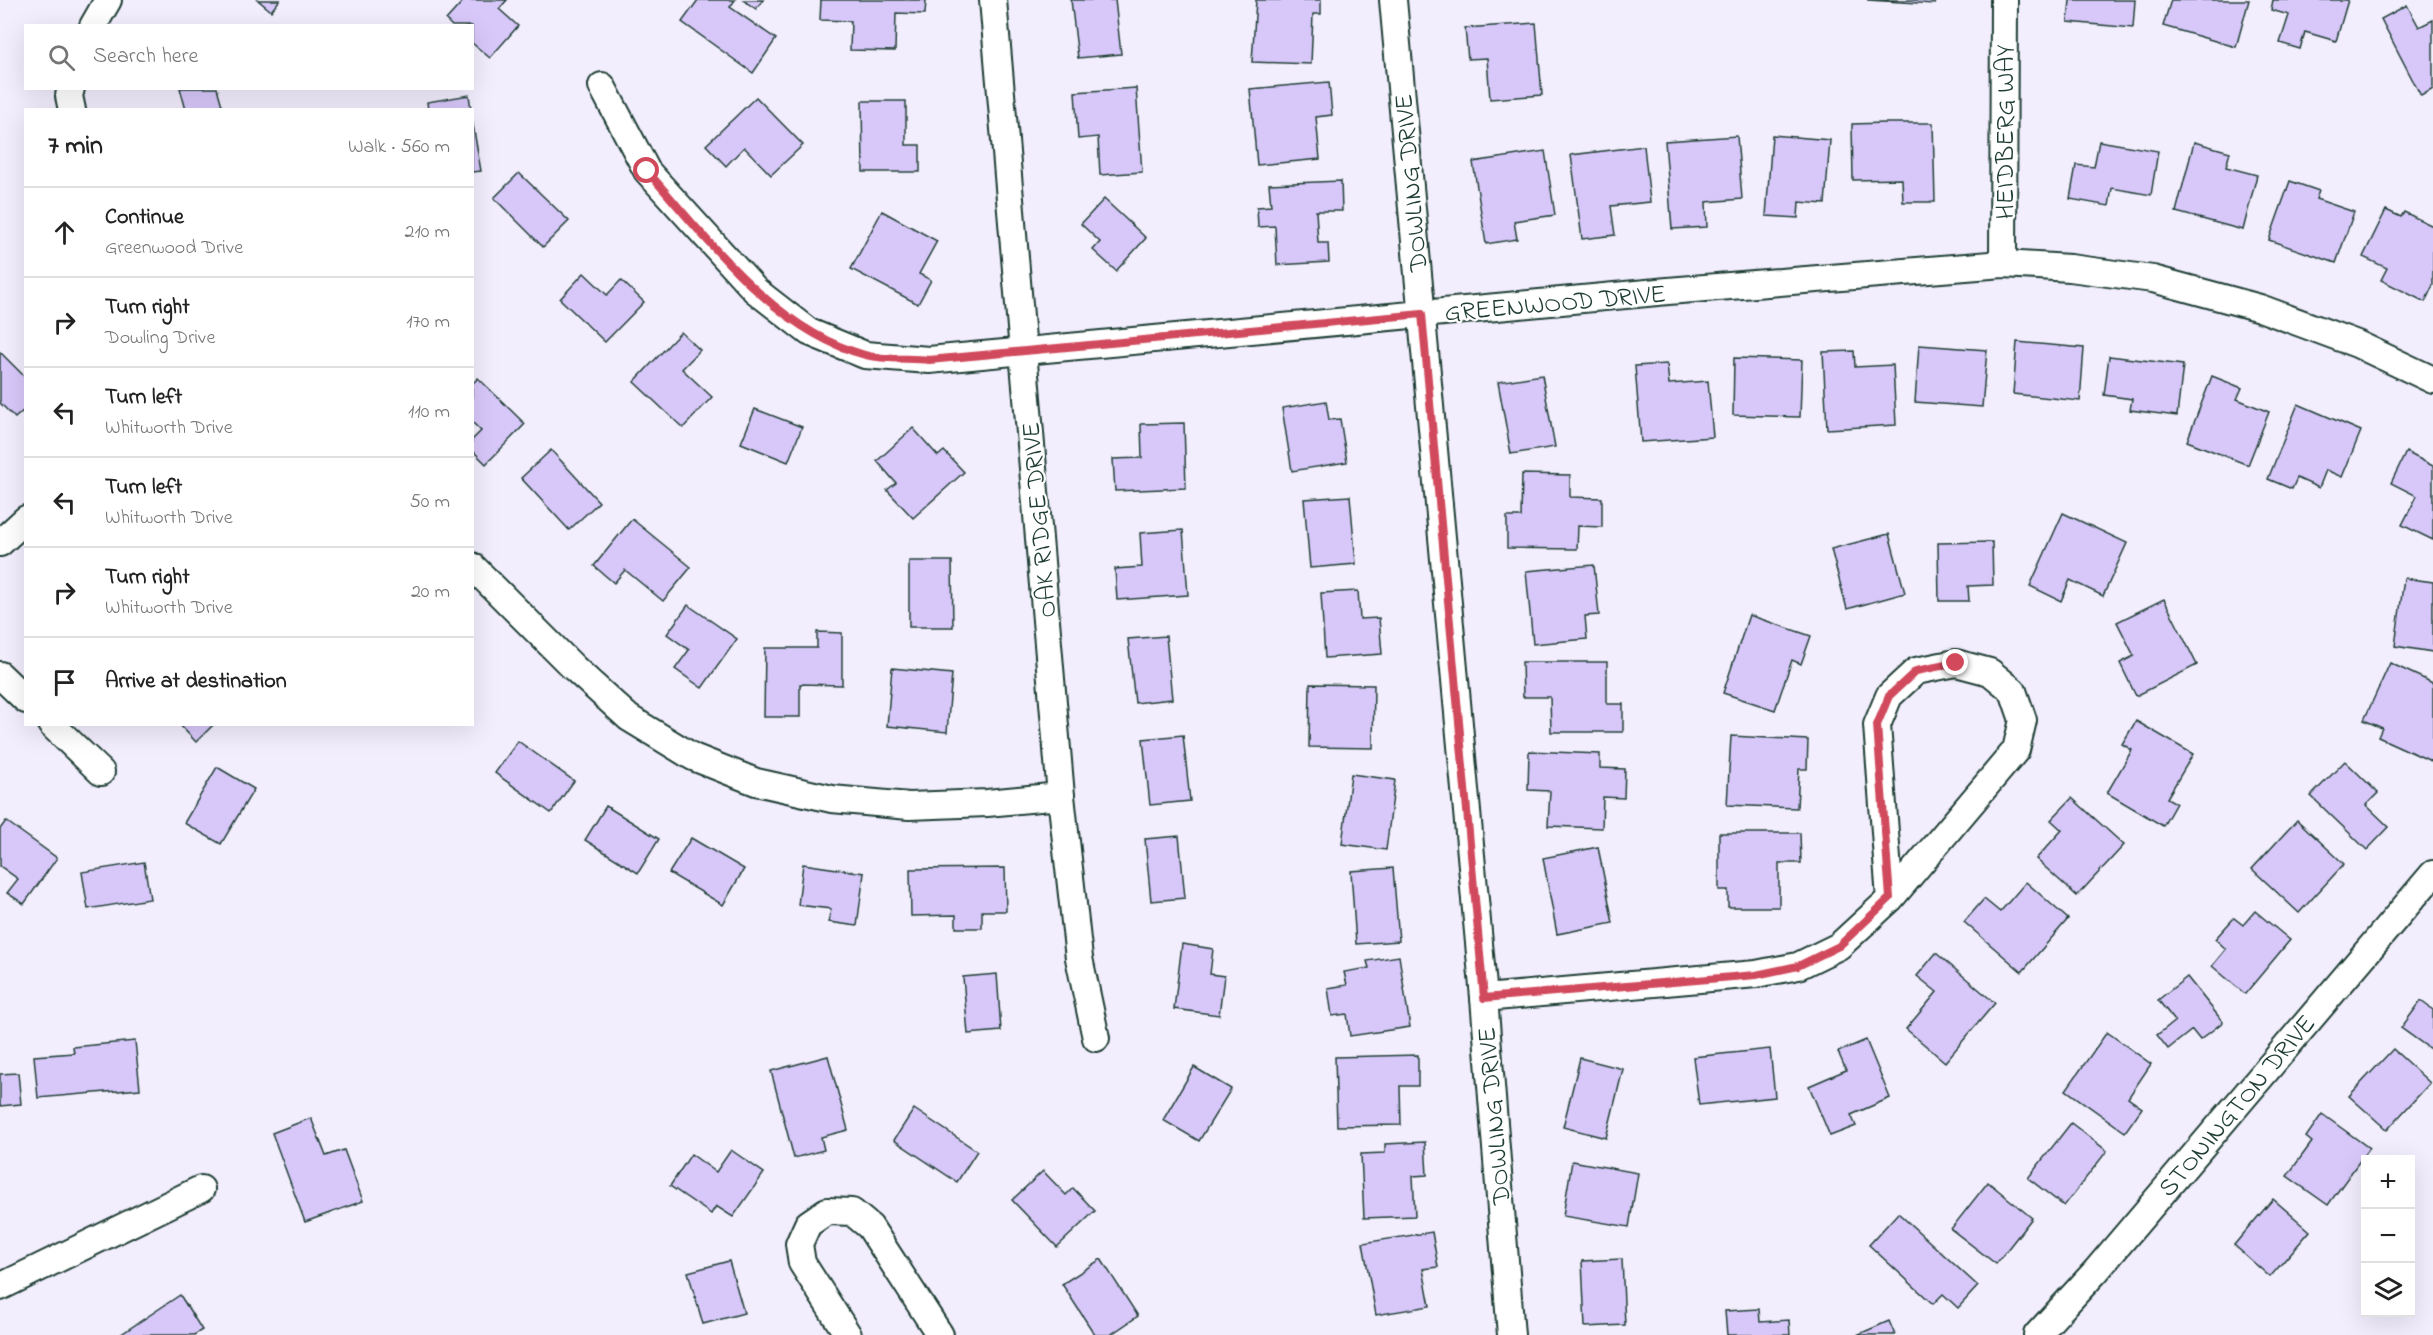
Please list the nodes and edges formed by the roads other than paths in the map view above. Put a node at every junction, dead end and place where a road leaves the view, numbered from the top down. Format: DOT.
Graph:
graph roads {
  1 [pos="108,0"];
  2 [pos="993,0"];
  3 [pos="1393,0"];
  4 [pos="2004,0"];
  5 [pos="94,24"];
  6 [pos="602,86"];
  7 [pos="70,90"];
  8 [pos="72,108"];
  9 [pos="2003,264"];
  10 [pos="1422,314"];
  11 [pos="1024,350"];
  12 [pos="2433,380"];
  13 [pos="24,521"];
  14 [pos="0,543"];
  15 [pos="474,568"];
  16 [pos="0,675"];
  17 [pos="24,698"];
  18 [pos="53,726"];
  19 [pos="100,772"];
  20 [pos="1061,796"];
  21 [pos="2433,874"];
  22 [pos="1890,898"];
  23 [pos="1484,998"];
  24 [pos="1096,1038"];
  25 [pos="201,1189"];
  26 [pos="0,1287"];
  27 [pos="848,1335"];
  28 [pos="940,1335"];
  29 [pos="1511,1335"];
  30 [pos="2037,1335"];
  1 -- 5 [label="street"];
  2 -- 11 [label="street, OAK RIDGE DRIVE"];
  3 -- 10 [label="street, DOWLING DRIVE"];
  4 -- 9 [label="street, HEIDBERG WAY"];
  6 -- 11 [label="street, GREENWOOD DRIVE"];
  7 -- 8 [label="street"];
  9 -- 10 [label="street, GREENWOOD DRIVE"];
  9 -- 12 [label="street, GREENWOOD DRIVE"];
  10 -- 11 [label="street, GREENWOOD DRIVE"];
  10 -- 23 [label="street, DOWLING DRIVE"];
  11 -- 20 [label="street, OAK RIDGE DRIVE"];
  13 -- 14 [label="street"];
  15 -- 20 [label="street"];
  16 -- 17 [label="street"];
  18 -- 19 [label="street"];
  20 -- 24 [label="street, OAK RIDGE DRIVE"];
  21 -- 30 [label="street, STONINGTON DRIVE"];
  22 -- 22 [label="street"];
  22 -- 23 [label="street"];
  23 -- 29 [label="street, DOWLING DRIVE"];
  25 -- 26 [label="street"];
  27 -- 28 [label="street"];
}
